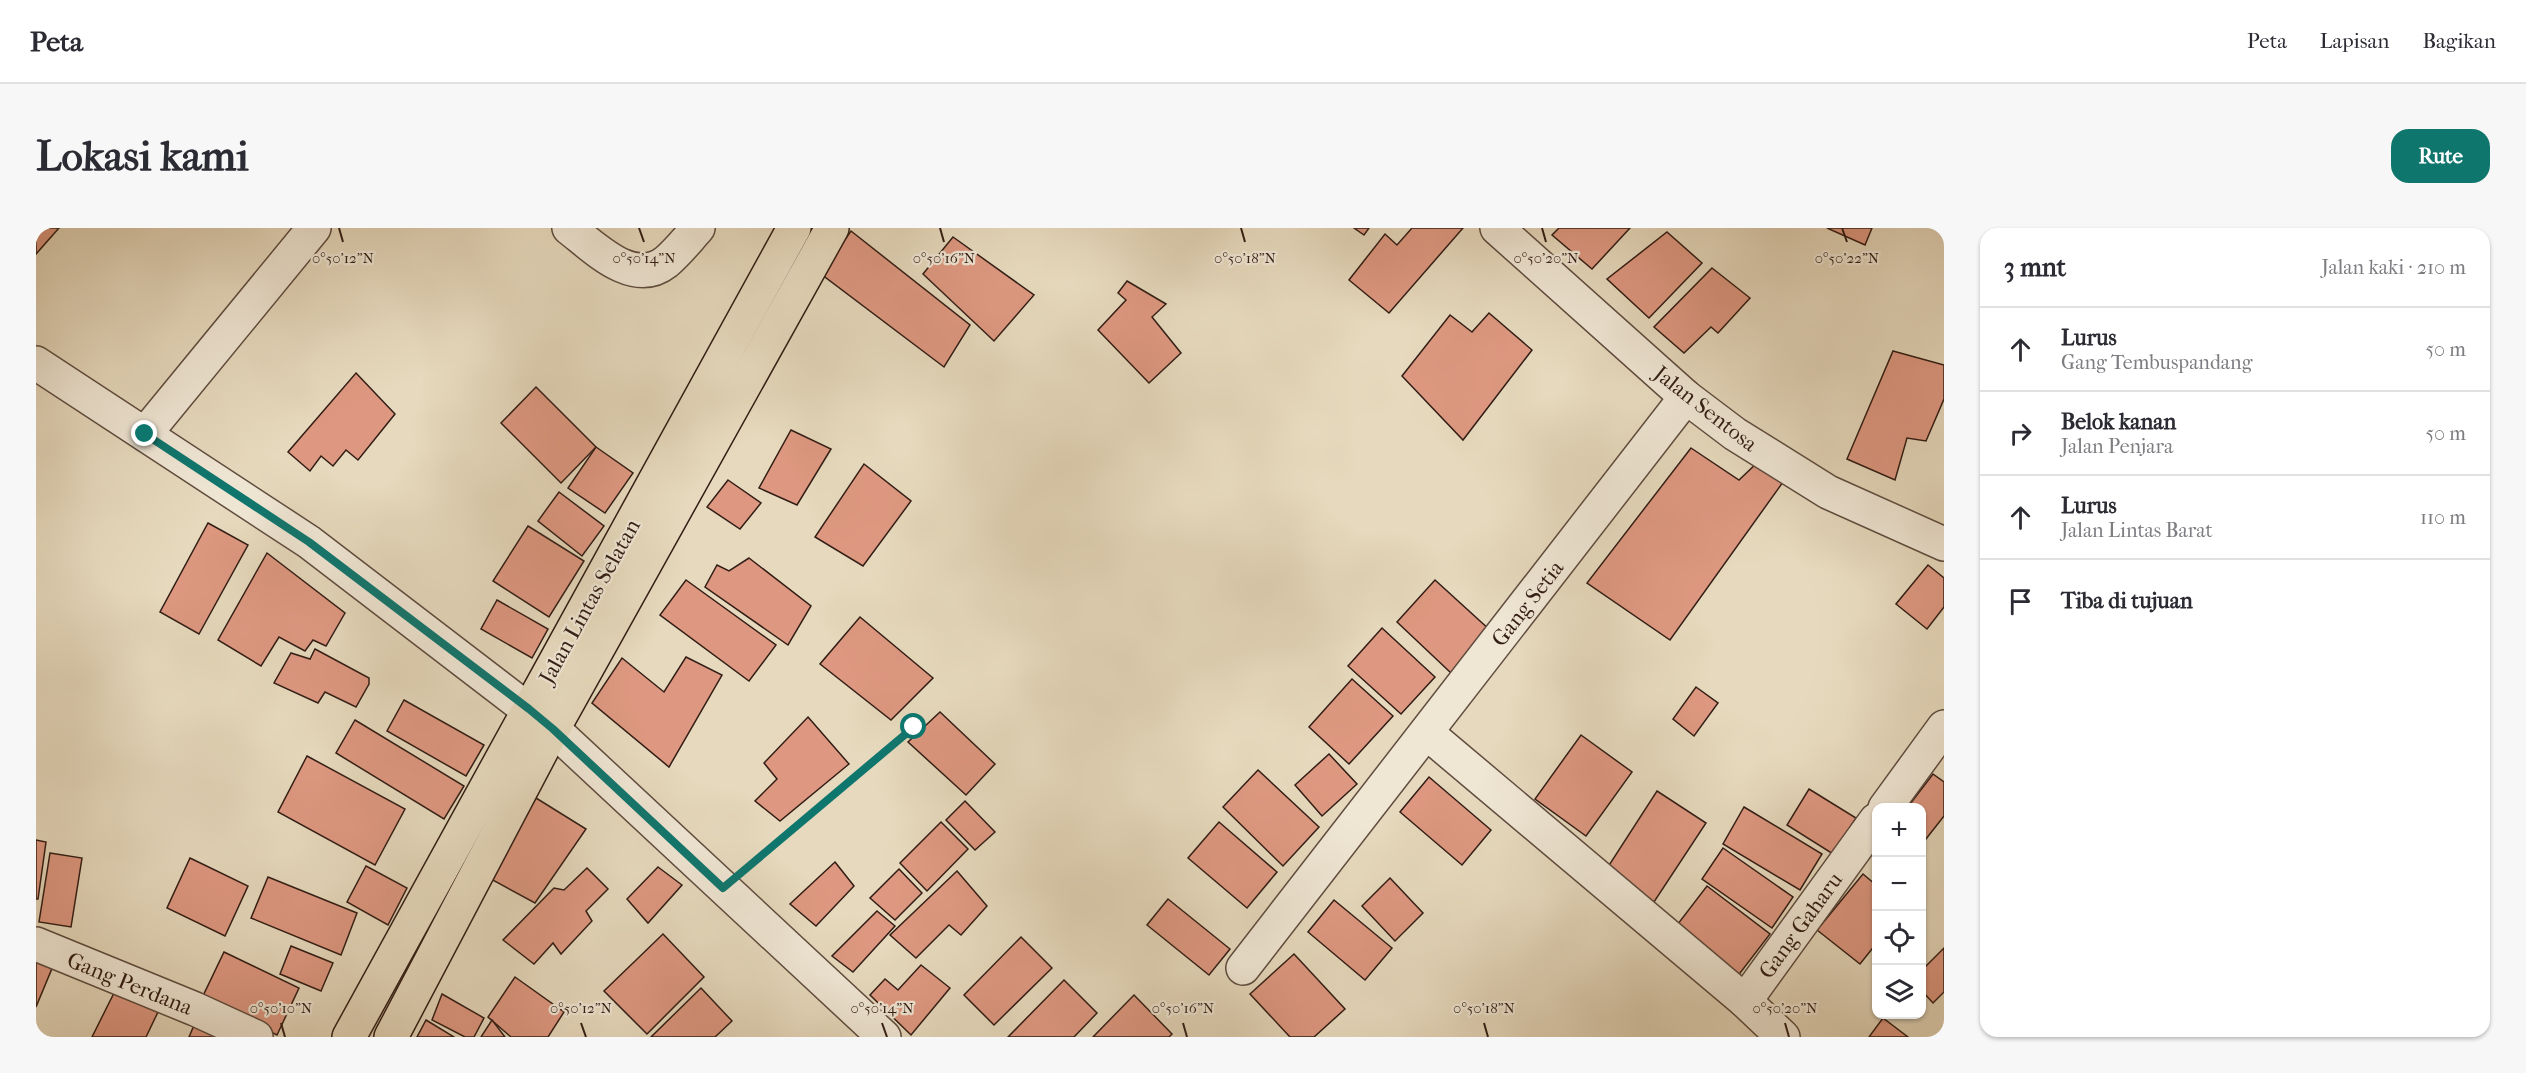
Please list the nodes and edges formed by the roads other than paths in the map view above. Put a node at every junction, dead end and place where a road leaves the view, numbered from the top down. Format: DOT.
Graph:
graph roads {
  1 [pos="314,228"];
  2 [pos="569,228"];
  3 [pos="698,228"];
  4 [pos="794,228"];
  5 [pos="832,228"];
  6 [pos="1497,228"];
  7 [pos="36,363"];
  8 [pos="1686,397"];
  9 [pos="145,434"];
  10 [pos="1944,544"];
  11 [pos="541,719"];
  12 [pos="1944,727"];
  13 [pos="1427,733"];
  14 [pos="1889,803"];
  15 [pos="1872,826"];
  16 [pos="36,944"];
  17 [pos="1243,968"];
  18 [pos="1745,1001"];
  19 [pos="256,1037"];
  20 [pos="350,1037"];
  21 [pos="391,1037"];
  22 [pos="884,1037"];
  23 [pos="1783,1037"];
  1 -- 9 [label="street"];
  2 -- 3 [label="street"];
  4 -- 11 [label="highway, Jalan Lintas Selatan"];
  5 -- 11 [label="highway, Jalan Lintas Selatan"];
  6 -- 8 [label="street, Jalan Sentosa"];
  7 -- 9 [label="street"];
  8 -- 10 [label="street, Jalan Sentosa"];
  8 -- 13 [label="street, Gang Setia"];
  9 -- 11 [label="street"];
  11 -- 20 [label="highway, Jalan Lintas Selatan"];
  11 -- 21 [label="highway, Jalan Lintas Selatan"];
  11 -- 22 [label="street"];
  12 -- 14 [label="street"];
  13 -- 17 [label="street, Gang Setia"];
  13 -- 18 [label="street"];
  15 -- 18 [label="street, Gang Gaharu"];
  16 -- 19 [label="street, Gang Perdana"];
  18 -- 23 [label="street"];
}
